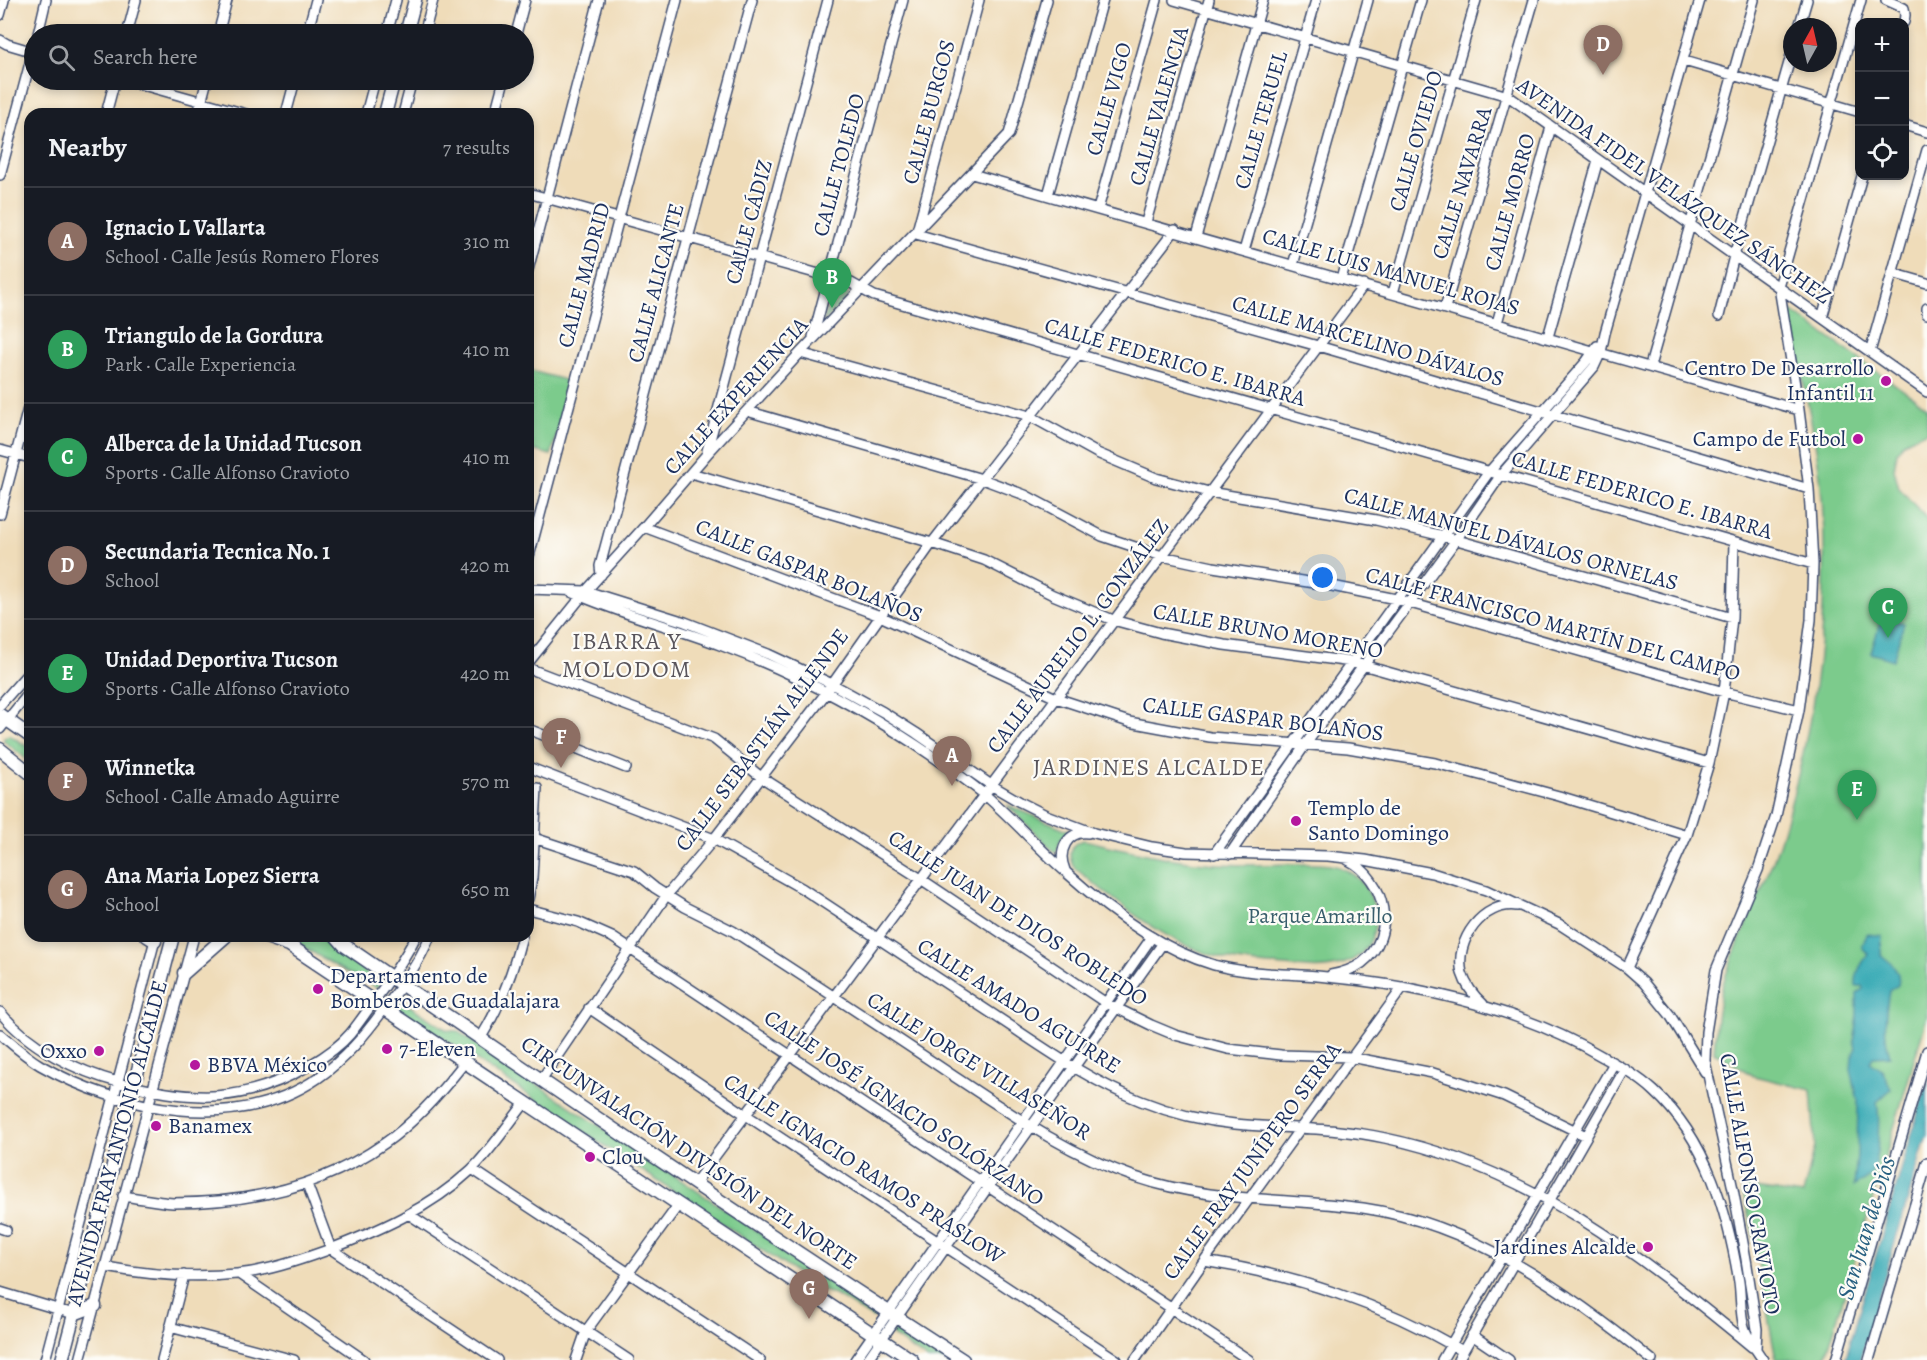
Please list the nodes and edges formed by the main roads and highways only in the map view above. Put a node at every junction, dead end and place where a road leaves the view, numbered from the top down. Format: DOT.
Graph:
graph roads {
  1 [pos="415,0"];
  2 [pos="409,24"];
  3 [pos="391,90"];
  4 [pos="387,108"];
  5 [pos="2,722"];
  6 [pos="24,733"];
  7 [pos="0,749"];
  8 [pos="24,768"];
  9 [pos="171,942"];
  10 [pos="219,942"];
  11 [pos="280,942"];
  12 [pos="341,942"];
  13 [pos="184,973"];
  14 [pos="95,1306"];
  15 [pos="74,1314"];
  16 [pos="62,1360"];
  17 [pos="912,1360"];
  18 [pos="963,1360"];
  1 -- 2 [label="main road"];
  3 -- 4 [label="main road"];
  5 -- 6 [label="main road"];
  7 -- 8 [label="main road"];
  9 -- 15 [label="main road, AVENIDA FRAY ANTONIO ALCALDE"];
  10 -- 13 [label="main road"];
  11 -- 17 [label="main road"];
  12 -- 18 [label="main road, CIRCUNVALACIÓN DIVISIÓN DEL NORTE"];
  14 -- 15 [label="main road"];
  15 -- 16 [label="main road, AVENIDA FRAY ANTONIO ALCALDE"];
}
